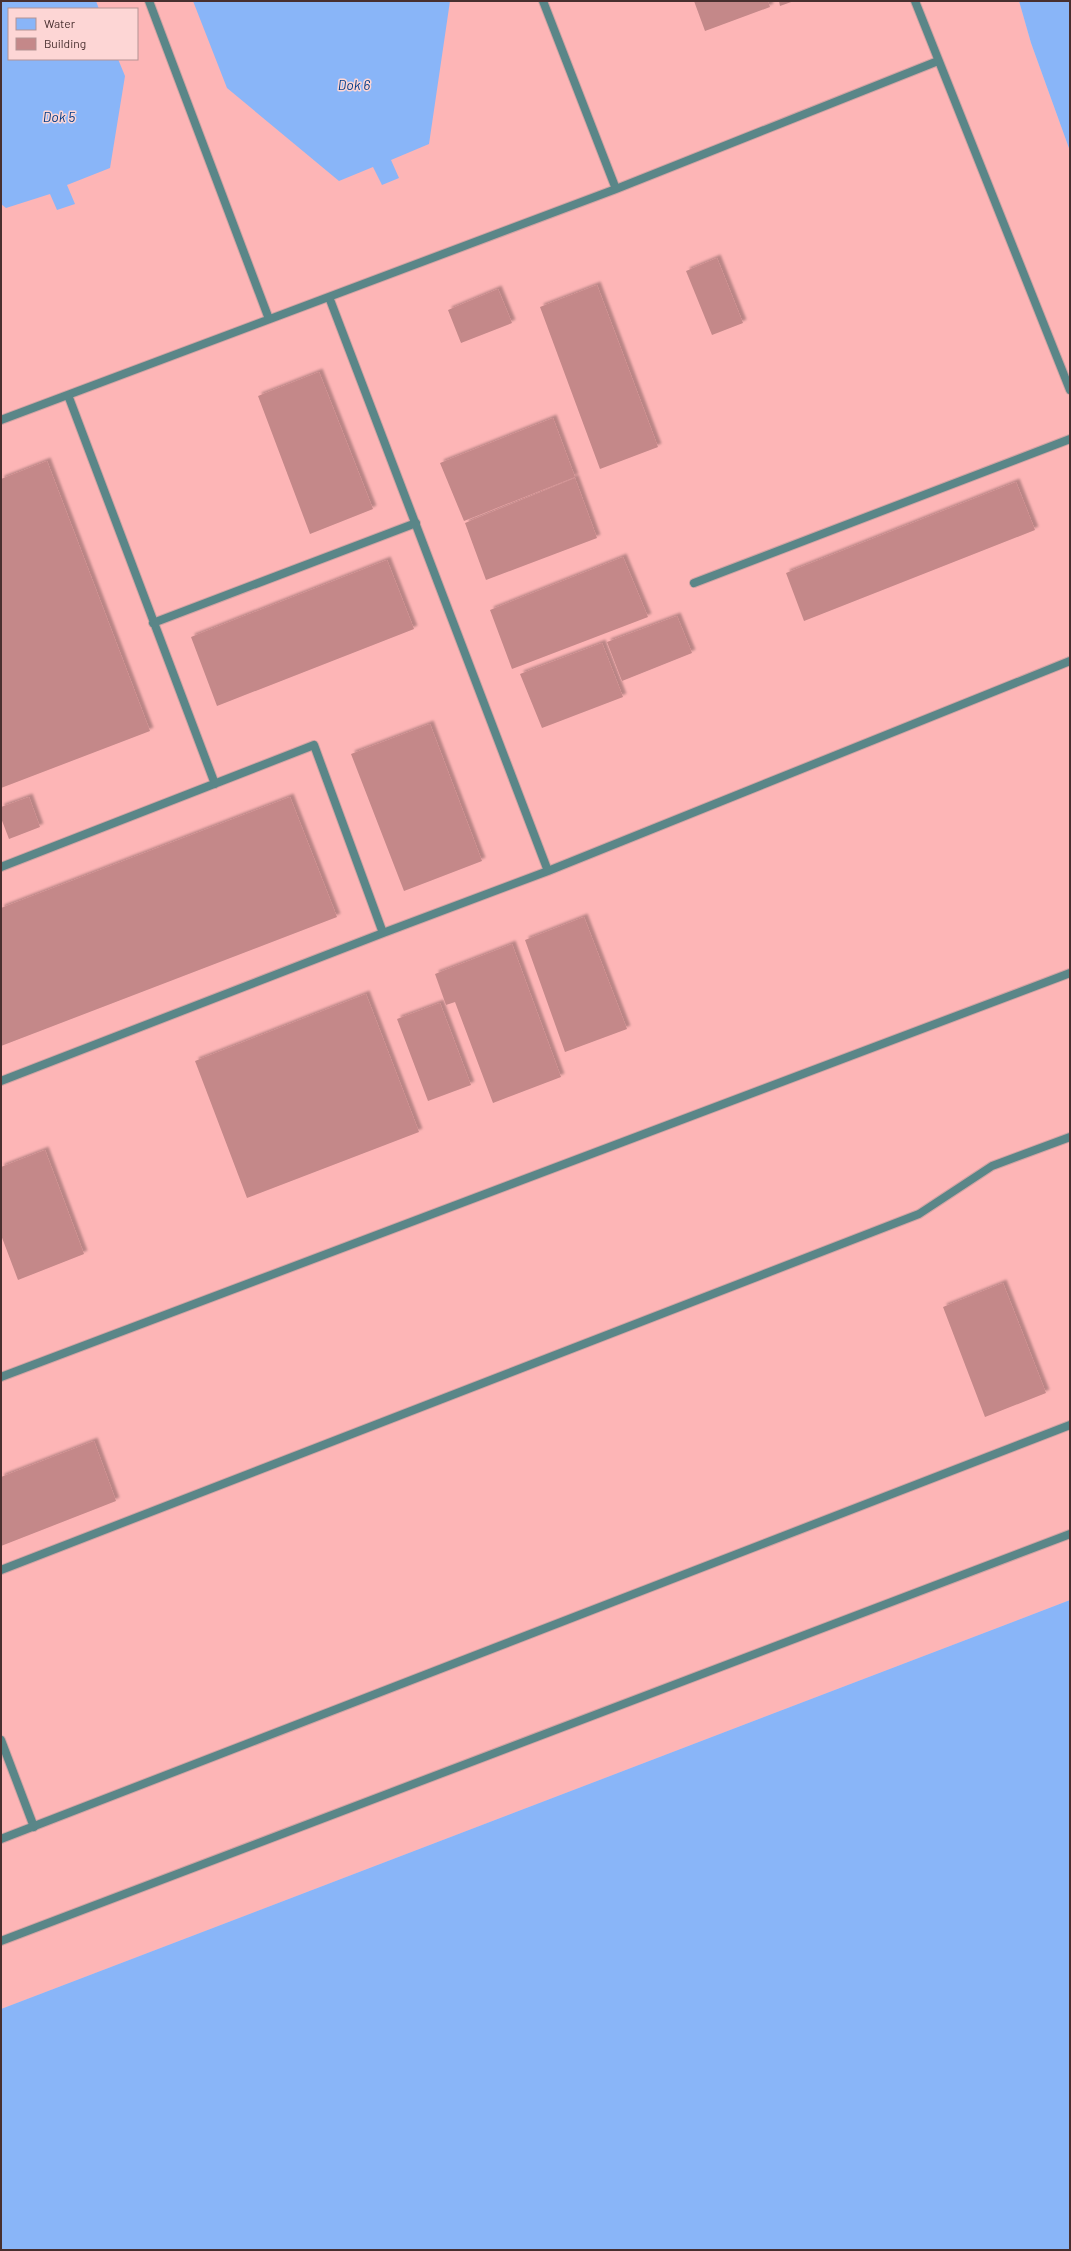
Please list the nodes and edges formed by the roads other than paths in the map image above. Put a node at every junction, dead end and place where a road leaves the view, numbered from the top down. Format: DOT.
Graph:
graph roads {
  1 [pos="149,1"];
  2 [pos="543,1"];
  3 [pos="915,1"];
  4 [pos="938,61"];
  5 [pos="616,189"];
  6 [pos="329,297"];
  7 [pos="269,319"];
  8 [pos="1070,390"];
  9 [pos="68,395"];
  10 [pos="1,420"];
  11 [pos="1070,439"];
  12 [pos="416,523"];
  13 [pos="694,583"];
  14 [pos="153,622"];
  15 [pos="1070,661"];
  16 [pos="215,784"];
  17 [pos="1,867"];
  18 [pos="548,871"];
  19 [pos="383,933"];
  20 [pos="1070,973"];
  21 [pos="1,1081"];
  22 [pos="1070,1137"];
  23 [pos="1,1377"];
  24 [pos="1070,1425"];
  25 [pos="1070,1534"];
  26 [pos="1,1570"];
  27 [pos="1,1740"];
  28 [pos="34,1827"];
  29 [pos="1,1839"];
  30 [pos="1,1941"];
  1 -- 7 [label="lane"];
  2 -- 5 [label="lane"];
  3 -- 4 [label="lane"];
  4 -- 5 [label="lane"];
  4 -- 8 [label="lane"];
  5 -- 6 [label="lane"];
  6 -- 7 [label="lane"];
  6 -- 12 [label="lane"];
  7 -- 9 [label="lane"];
  9 -- 10 [label="lane"];
  9 -- 14 [label="lane"];
  11 -- 13 [label="lane"];
  12 -- 14 [label="lane"];
  12 -- 18 [label="lane"];
  14 -- 16 [label="lane"];
  15 -- 18 [label="lane"];
  16 -- 17 [label="lane"];
  16 -- 19 [label="lane"];
  18 -- 19 [label="lane"];
  19 -- 21 [label="lane"];
  20 -- 23 [label="lane"];
  22 -- 26 [label="lane"];
  24 -- 28 [label="lane"];
  25 -- 30 [label="lane"];
  27 -- 28 [label="lane"];
  28 -- 29 [label="lane"];
}
